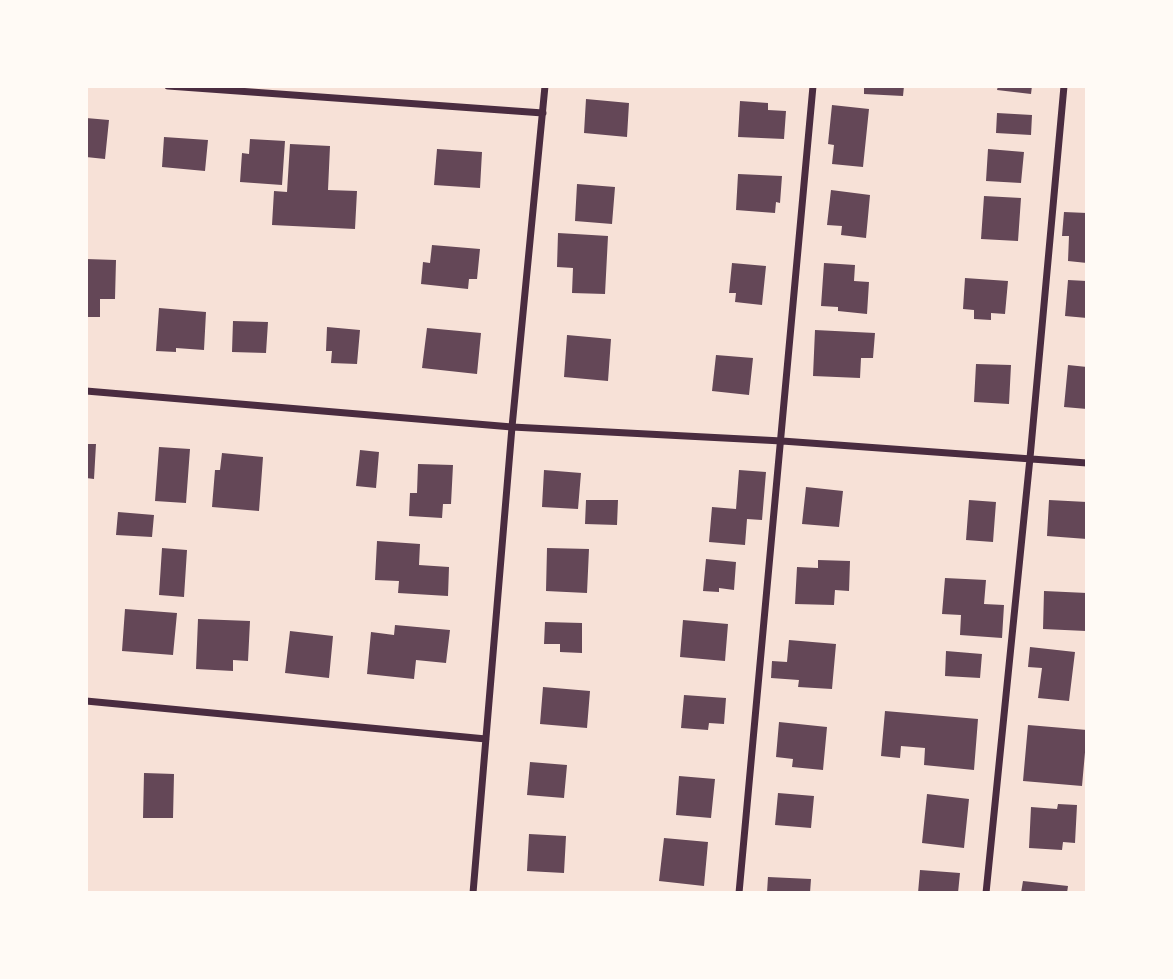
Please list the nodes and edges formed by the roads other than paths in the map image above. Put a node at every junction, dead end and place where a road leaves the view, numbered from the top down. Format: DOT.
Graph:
graph roads {
  1 [pos="168,86"];
  2 [pos="545,86"];
  3 [pos="813,86"];
  4 [pos="1063,86"];
  5 [pos="543,113"];
  6 [pos="86,391"];
  7 [pos="512,427"];
  8 [pos="782,441"];
  9 [pos="1030,458"];
  10 [pos="1087,463"];
  11 [pos="86,701"];
  12 [pos="486,739"];
  13 [pos="473,893"];
  14 [pos="739,893"];
  15 [pos="986,893"];
  1 -- 5 [label="street"];
  2 -- 5 [label="street"];
  3 -- 8 [label="street"];
  4 -- 9 [label="street"];
  5 -- 7 [label="street"];
  6 -- 7 [label="street"];
  7 -- 8 [label="street"];
  7 -- 12 [label="street"];
  8 -- 9 [label="street"];
  8 -- 14 [label="street"];
  9 -- 10 [label="street"];
  9 -- 15 [label="street"];
  11 -- 12 [label="street"];
  12 -- 13 [label="street"];
}
